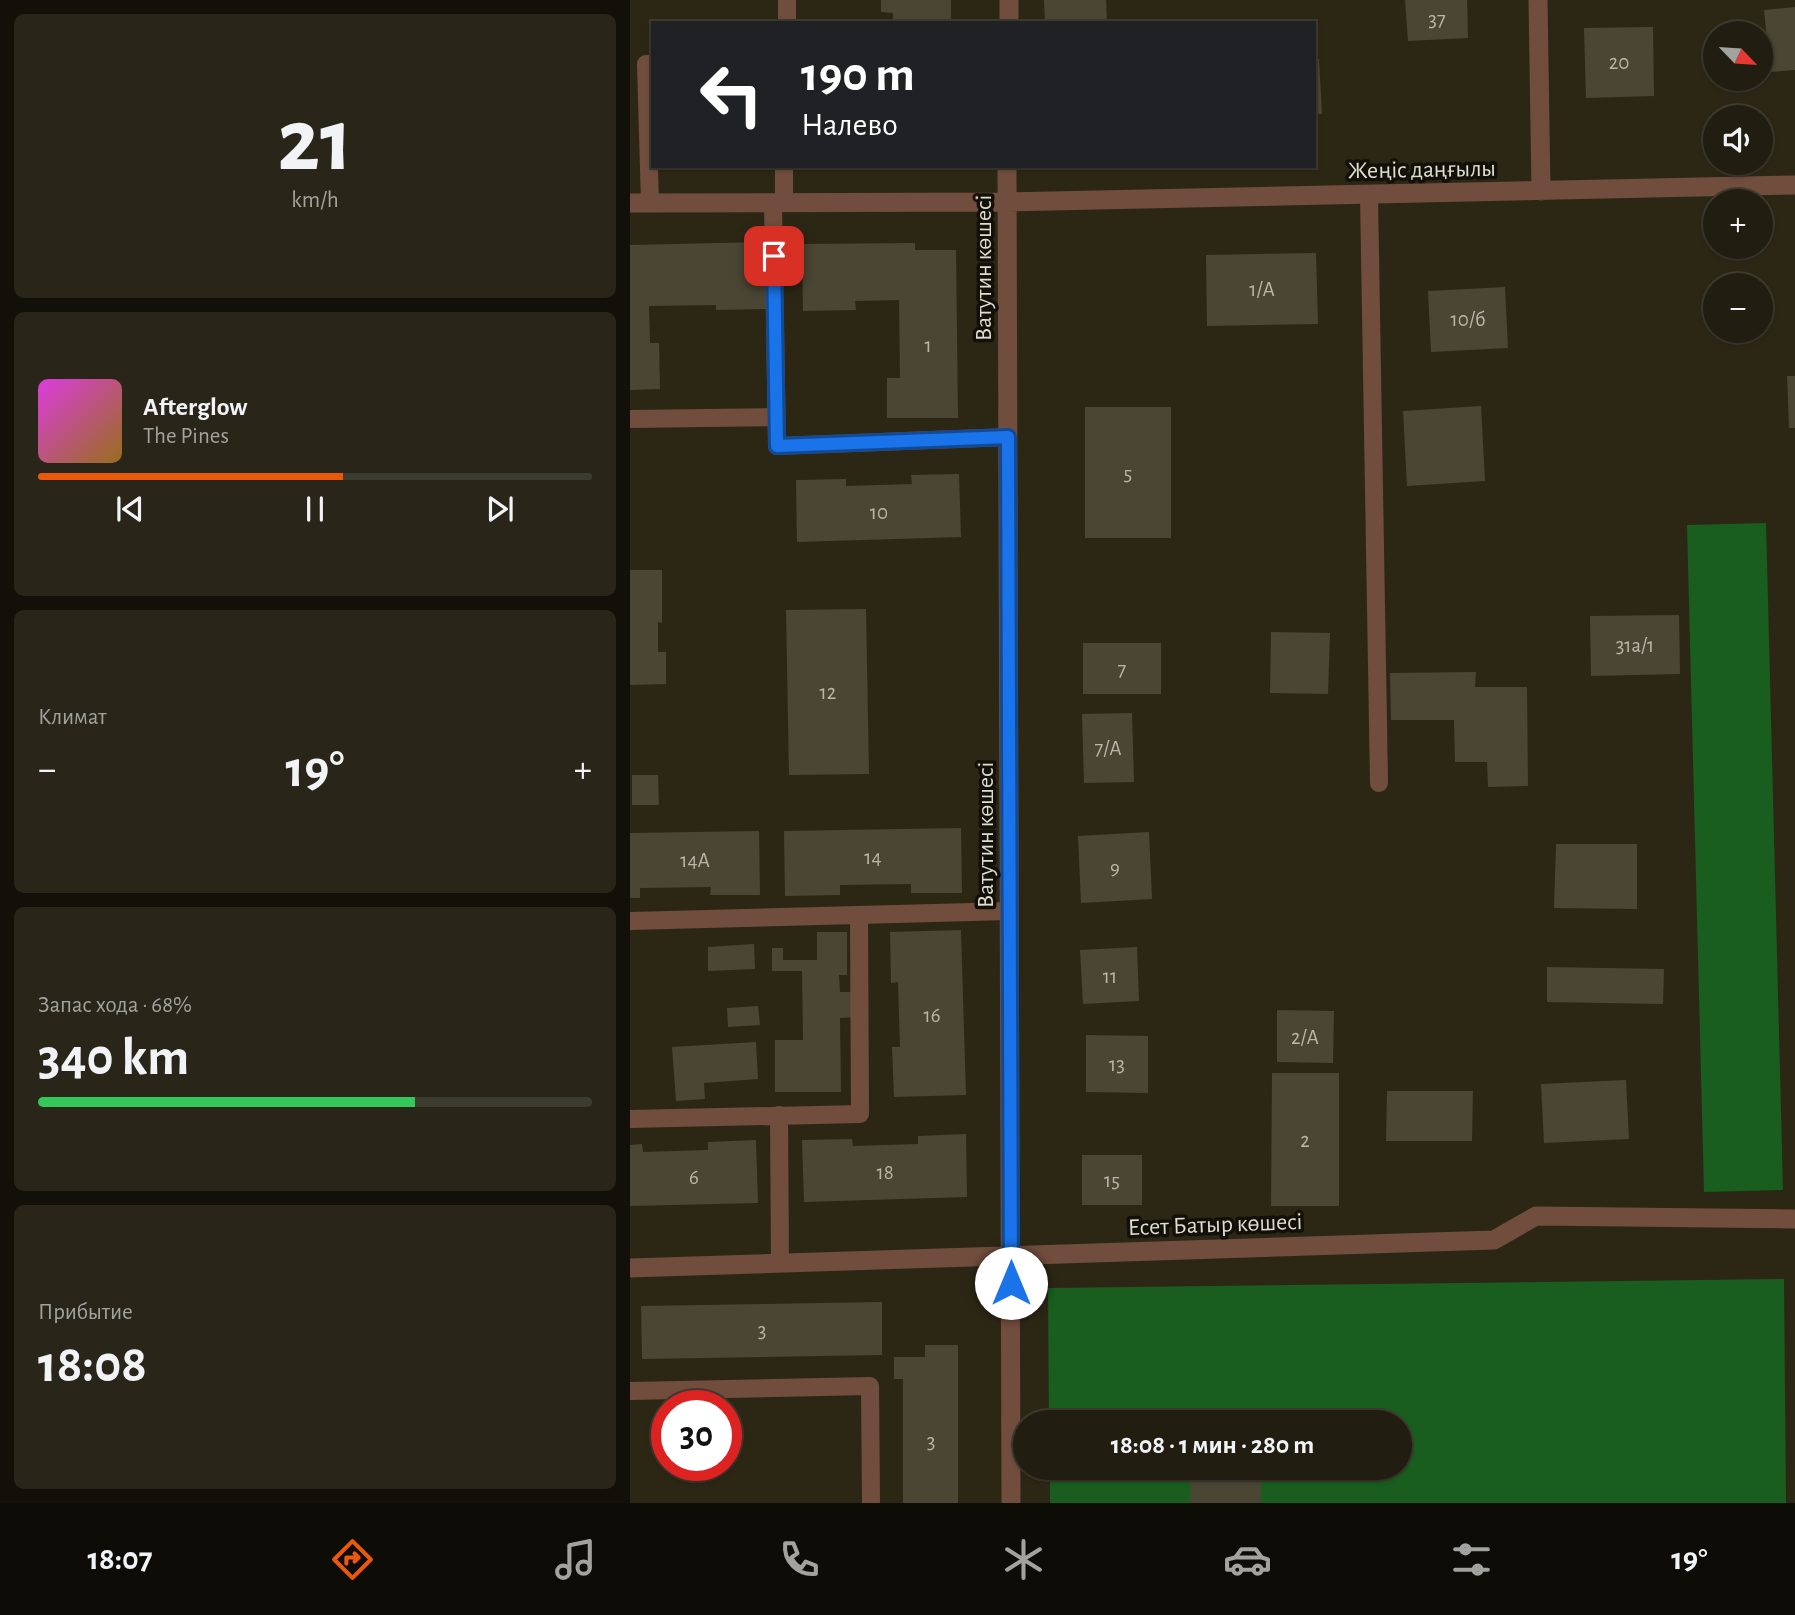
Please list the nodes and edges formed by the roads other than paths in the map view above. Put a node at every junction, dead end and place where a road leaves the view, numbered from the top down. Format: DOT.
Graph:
graph roads {
  1 [pos="787,0"];
  2 [pos="1009,0"];
  3 [pos="1538,0"];
  4 [pos="787,21"];
  5 [pos="1009,21"];
  6 [pos="651,64"];
  7 [pos="784,168"];
  8 [pos="1007,168"];
  9 [pos="1795,185"];
  10 [pos="1541,191"];
  11 [pos="1368,195"];
  12 [pos="1007,202"];
  13 [pos="630,203"];
  14 [pos="650,203"];
  15 [pos="778,203"];
  16 [pos="776,416"];
  17 [pos="630,419"];
  18 [pos="1008,437"];
  19 [pos="1379,783"];
  20 [pos="1010,911"];
  21 [pos="859,915"];
  22 [pos="630,921"];
  23 [pos="779,1115"];
  24 [pos="630,1119"];
  25 [pos="1795,1219"];
  26 [pos="1011,1255"];
  27 [pos="780,1263"];
  28 [pos="630,1268"];
  29 [pos="630,1391"];
  30 [pos="871,1503"];
  31 [pos="1011,1503"];
  1 -- 4 [label="lane"];
  2 -- 5 [label="street"];
  3 -- 10 [label="street"];
  6 -- 14 [label="lane"];
  7 -- 15 [label="lane"];
  8 -- 12 [label="street, Ватутин көшесі"];
  9 -- 10 [label="street, Жеңіс даңғылы"];
  10 -- 11 [label="street, Жеңіс даңғылы"];
  11 -- 12 [label="street, Жеңіс даңғылы"];
  11 -- 19 [label="lane"];
  12 -- 15 [label="street, Жеңіс даңғылы"];
  12 -- 18 [label="street, Ватутин көшесі"];
  13 -- 14 [label="street, Жеңіс даңғылы"];
  14 -- 15 [label="street, Жеңіс даңғылы"];
  15 -- 16 [label="lane"];
  16 -- 17 [label="lane"];
  16 -- 18 [label="lane"];
  18 -- 20 [label="street, Ватутин көшесі"];
  20 -- 21 [label="lane"];
  20 -- 26 [label="street, Ватутин көшесі"];
  21 -- 22 [label="lane"];
  21 -- 23 [label="lane"];
  23 -- 24 [label="lane"];
  23 -- 27 [label="lane"];
  25 -- 26 [label="street, Есет Батыр көшесі"];
  26 -- 27 [label="street, Есет Батыр көшесі"];
  26 -- 31 [label="street, Ватутин көшесі"];
  27 -- 28 [label="street, Есет Батыр көшесі"];
  29 -- 30 [label="lane"];
}
